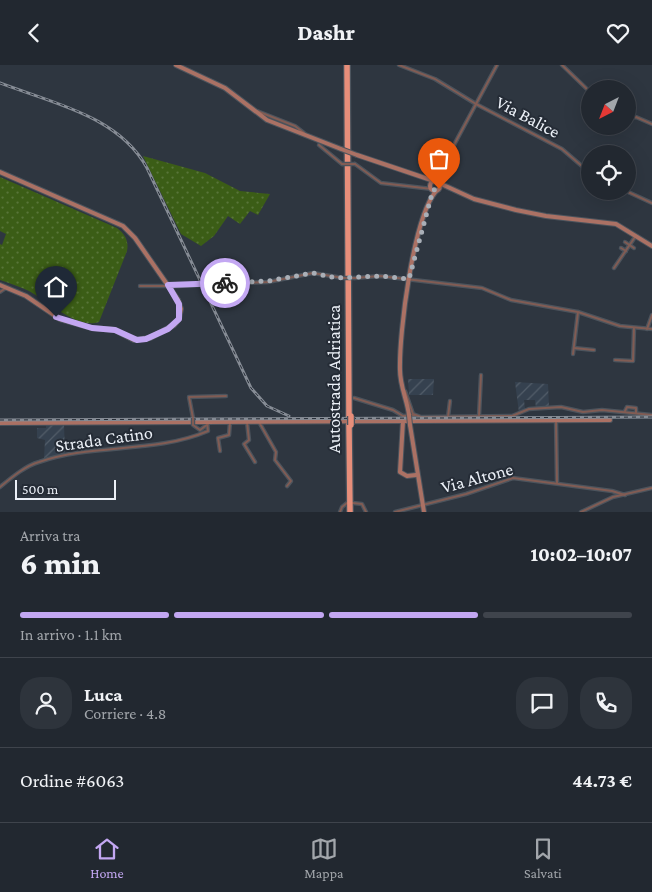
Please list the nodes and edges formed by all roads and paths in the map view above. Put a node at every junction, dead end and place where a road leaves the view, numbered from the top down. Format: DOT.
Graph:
graph roads {
  1 [pos="176,65"];
  2 [pos="348,65"];
  3 [pos="399,65"];
  4 [pos="497,65"];
  5 [pos="562,65"];
  6 [pos="581,83"];
  7 [pos="476,103"];
  8 [pos="636,117"];
  9 [pos="652,124"];
  10 [pos="319,145"];
  11 [pos="581,165"];
  12 [pos="0,172"];
  13 [pos="435,185"];
  14 [pos="636,196"];
  15 [pos="652,203"];
  16 [pos="636,235"];
  17 [pos="625,242"];
  18 [pos="629,245"];
  19 [pos="652,246"];
  20 [pos="621,247"];
  21 [pos="634,248"];
  22 [pos="626,250"];
  23 [pos="630,253"];
  24 [pos="614,268"];
  25 [pos="409,279"];
  26 [pos="0,285"];
  27 [pos="168,285"];
  28 [pos="140,286"];
  29 [pos="6,287"];
  30 [pos="0,293"];
  31 [pos="578,312"];
  32 [pos="652,315"];
  33 [pos="634,328"];
  34 [pos="647,329"];
  35 [pos="652,329"];
  36 [pos="574,348"];
  37 [pos="594,350"];
  38 [pos="573,354"];
  39 [pos="615,360"];
  40 [pos="480,375"];
  41 [pos="400,377"];
  42 [pos="226,396"];
  43 [pos="354,398"];
  44 [pos="450,401"];
  45 [pos="624,411"];
  46 [pos="636,413"];
  47 [pos="415,415"];
  48 [pos="652,415"];
  49 [pos="479,416"];
  50 [pos="448,417"];
  51 [pos="556,420"];
  52 [pos="610,420"];
  53 [pos="230,422"];
  54 [pos="247,422"];
  55 [pos="259,422"];
  56 [pos="0,423"];
  57 [pos="412,423"];
  58 [pos="206,425"];
  59 [pos="403,426"];
  60 [pos="220,451"];
  61 [pos="414,457"];
  62 [pos="254,461"];
  63 [pos="416,475"];
  64 [pos="410,476"];
  65 [pos="557,483"];
  66 [pos="288,486"];
  67 [pos="0,487"];
  68 [pos="652,488"];
  69 [pos="419,491"];
  70 [pos="625,495"];
  71 [pos="347,503"];
  72 [pos="353,503"];
  73 [pos="422,506"];
  74 [pos="340,512"];
  75 [pos="351,512"];
  76 [pos="366,512"];
  77 [pos="395,512"];
  78 [pos="424,512"];
  79 [pos="581,512"];
  1 -- 13 [label="main road, bridge"];
  2 -- 75 [label="highway, Autostrada Adriatica, bridge"];
  3 -- 7 [label="street, Via Balice"];
  4 -- 7 [label="street"];
  5 -- 6 [label="street"];
  7 -- 11 [label="street, Via Balice"];
  7 -- 13 [label="street"];
  8 -- 9 [label="street"];
  10 -- 13 [label="street, bridge"];
  12 -- 27 [label="main road"];
  13 -- 16 [label="main road"];
  13 -- 25 [label="main road"];
  14 -- 15 [label="street"];
  16 -- 18 [label="street"];
  16 -- 19 [label="main road"];
  17 -- 18 [label="street"];
  18 -- 21 [label="street"];
  18 -- 22 [label="street"];
  20 -- 22 [label="street"];
  22 -- 23 [label="street"];
  22 -- 24 [label="street"];
  25 -- 27 [label="street, bridge"];
  25 -- 31 [label="street"];
  25 -- 41 [label="main road"];
  26 -- 29 [label="main road"];
  27 -- 28 [label="street"];
  27 -- 29 [label="main road"];
  29 -- 30 [label="street"];
  31 -- 33 [label="street"];
  31 -- 36 [label="street"];
  32 -- 34 [label="street"];
  33 -- 34 [label="street"];
  33 -- 39 [label="street"];
  34 -- 35 [label="street"];
  36 -- 37 [label="street"];
  36 -- 38 [label="street"];
  40 -- 49 [label="street"];
  41 -- 47 [label="street"];
  41 -- 57 [label="main road, bridge"];
  42 -- 58 [label="street, bridge"];
  43 -- 47 [label="street"];
  44 -- 50 [label="street"];
  45 -- 46 [label="street"];
  45 -- 46 [label="street"];
  45 -- 49 [label="street"];
  46 -- 48 [label="street"];
  47 -- 50 [label="street"];
  49 -- 50 [label="street"];
  51 -- 52 [label="main road"];
  51 -- 57 [label="main road"];
  51 -- 65 [label="street"];
  53 -- 54 [label="main road"];
  53 -- 58 [label="main road"];
  53 -- 60 [label="street"];
  54 -- 55 [label="main road"];
  54 -- 62 [label="street"];
  55 -- 59 [label="main road"];
  55 -- 66 [label="street"];
  56 -- 58 [label="main road"];
  57 -- 59 [label="main road"];
  57 -- 61 [label="main road"];
  58 -- 67 [label="street, Strada Catino"];
  59 -- 64 [label="main road"];
  61 -- 63 [label="main road"];
  61 -- 64 [label="main road"];
  63 -- 64 [label="main road"];
  63 -- 69 [label="main road"];
  64 -- 69 [label="main road"];
  65 -- 70 [label="street, Via Altone"];
  65 -- 73 [label="street, Via Altone"];
  68 -- 70 [label="street"];
  69 -- 73 [label="main road"];
  70 -- 79 [label="street"];
  71 -- 74 [label="street"];
  72 -- 76 [label="street"];
  73 -- 77 [label="street, Via Altone"];
  73 -- 78 [label="main road"];
}
